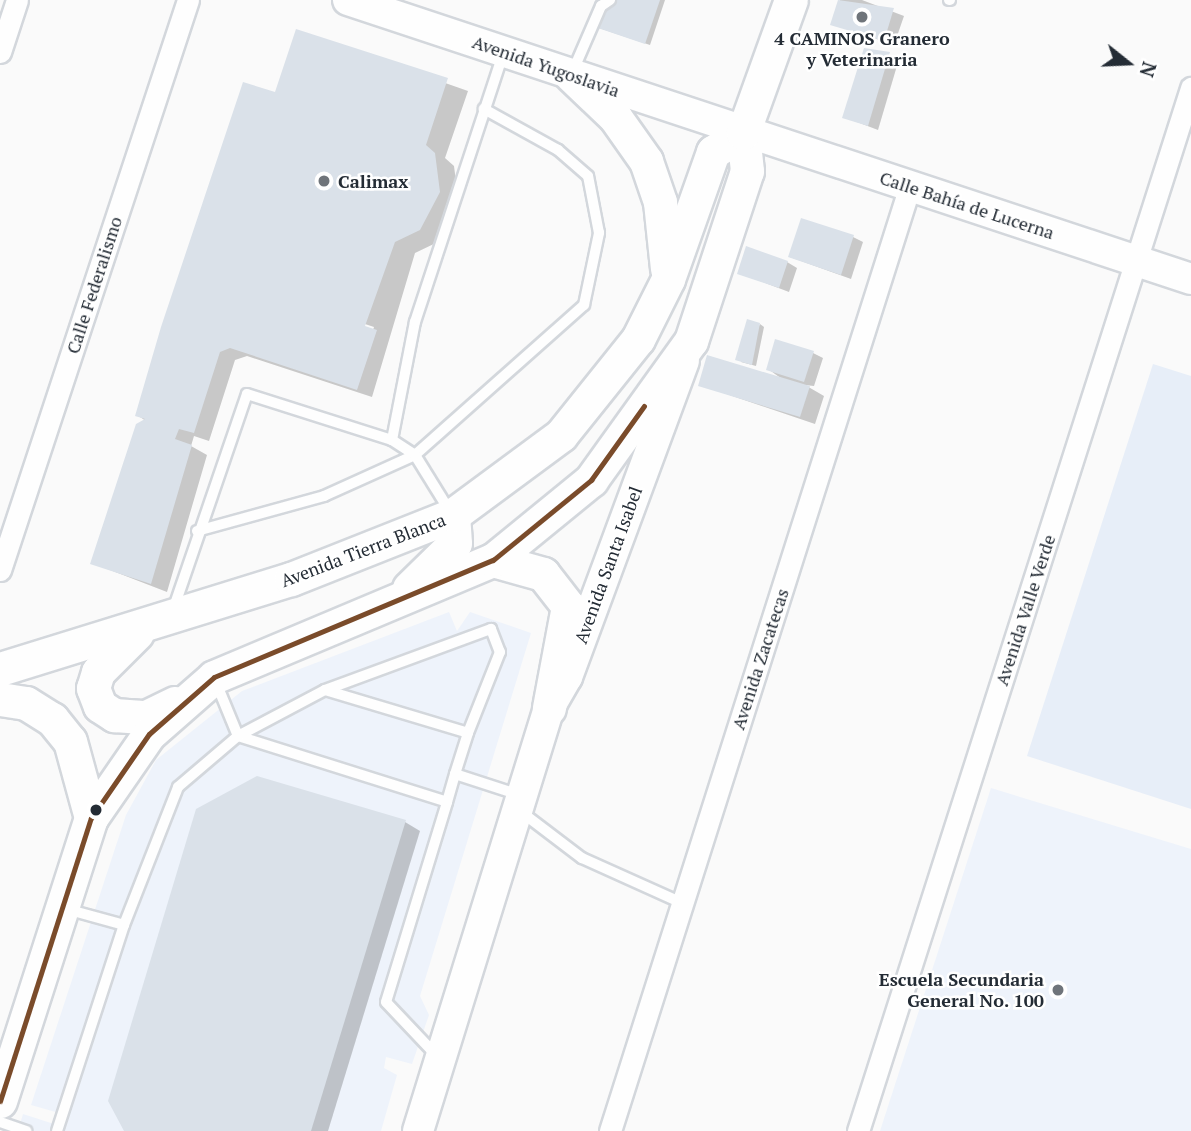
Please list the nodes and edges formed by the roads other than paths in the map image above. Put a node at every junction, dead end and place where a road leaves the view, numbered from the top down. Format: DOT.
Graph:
graph roads {
  1 [pos="17,0"];
  2 [pos="188,0"];
  3 [pos="348,0"];
  4 [pos="610,0"];
  5 [pos="790,0"];
  6 [pos="0,52"];
  7 [pos="503,52"];
  8 [pos="572,75"];
  9 [pos="1191,89"];
  10 [pos="484,109"];
  11 [pos="743,133"];
  12 [pos="910,186"];
  13 [pos="1137,261"];
  14 [pos="668,279"];
  15 [pos="1191,279"];
  16 [pos="691,341"];
  17 [pos="392,440"];
  18 [pos="415,455"];
  19 [pos="453,515"];
  20 [pos="197,531"];
  21 [pos="493,561"];
  22 [pos="0,570"];
  23 [pos="390,607"];
  24 [pos="161,622"];
  25 [pos="0,668"];
  26 [pos="214,677"];
  27 [pos="324,690"];
  28 [pos="0,699"];
  29 [pos="549,708"];
  30 [pos="468,733"];
  31 [pos="238,736"];
  32 [pos="455,774"];
  33 [pos="447,802"];
  34 [pos="520,802"];
  35 [pos="91,818"];
  36 [pos="682,904"];
  37 [pos="62,908"];
  38 [pos="124,925"];
  39 [pos="441,1061"];
  40 [pos="0,1101"];
  41 [pos="0,1122"];
  42 [pos="26,1131"];
  43 [pos="57,1131"];
  44 [pos="418,1131"];
  45 [pos="610,1131"];
  46 [pos="858,1131"];
  1 -- 6 [label="street"];
  2 -- 22 [label="street, Calle Federalismo"];
  3 -- 7 [label="main road, Avenida Yugoslavia"];
  4 -- 8 [label="lane"];
  5 -- 11 [label="main road, Avenida Santa Isabel"];
  7 -- 8 [label="main road, Avenida Yugoslavia"];
  7 -- 10 [label="lane"];
  8 -- 11 [label="main road, Avenida Yugoslavia"];
  8 -- 14 [label="main road"];
  9 -- 13 [label="street, Avenida Valle Verde"];
  10 -- 17 [label="lane"];
  10 -- 18 [label="lane"];
  11 -- 12 [label="main road, Calle Bahía de Lucerna"];
  11 -- 14 [label="main road, Avenida Tierra Blanca"];
  11 -- 16 [label="main road, Avenida Santa Isabel"];
  12 -- 13 [label="main road, Calle Bahía de Lucerna"];
  12 -- 36 [label="street, Avenida Zacatecas"];
  13 -- 15 [label="main road, Calle Bahía de Lucerna"];
  13 -- 46 [label="street, Avenida Valle Verde"];
  14 -- 19 [label="main road, Avenida Tierra Blanca"];
  16 -- 21 [label="main road"];
  16 -- 29 [label="main road, Avenida Santa Isabel"];
  17 -- 18 [label="lane"];
  17 -- 20 [label="lane"];
  18 -- 19 [label="lane"];
  18 -- 20 [label="lane"];
  19 -- 23 [label="main road"];
  19 -- 24 [label="main road, Avenida Tierra Blanca"];
  20 -- 24 [label="lane"];
  21 -- 23 [label="main road"];
  21 -- 29 [label="main road"];
  23 -- 26 [label="main road"];
  24 -- 25 [label="main road, Avenida Tierra Blanca"];
  24 -- 26 [label="main road"];
  26 -- 31 [label="lane"];
  26 -- 35 [label="main road"];
  27 -- 30 [label="lane"];
  27 -- 30 [label="lane"];
  27 -- 31 [label="lane"];
  28 -- 35 [label="main road"];
  29 -- 34 [label="main road, Avenida Santa Isabel"];
  30 -- 32 [label="lane"];
  31 -- 33 [label="lane"];
  31 -- 38 [label="lane"];
  32 -- 33 [label="lane"];
  32 -- 34 [label="lane"];
  33 -- 39 [label="lane"];
  34 -- 36 [label="lane"];
  34 -- 39 [label="main road, Avenida Santa Isabel"];
  35 -- 37 [label="main road"];
  36 -- 45 [label="street, Avenida Zacatecas"];
  37 -- 38 [label="lane"];
  37 -- 40 [label="main road"];
  38 -- 43 [label="lane"];
  39 -- 44 [label="main road, Avenida Santa Isabel"];
  41 -- 42 [label="lane"];
}
